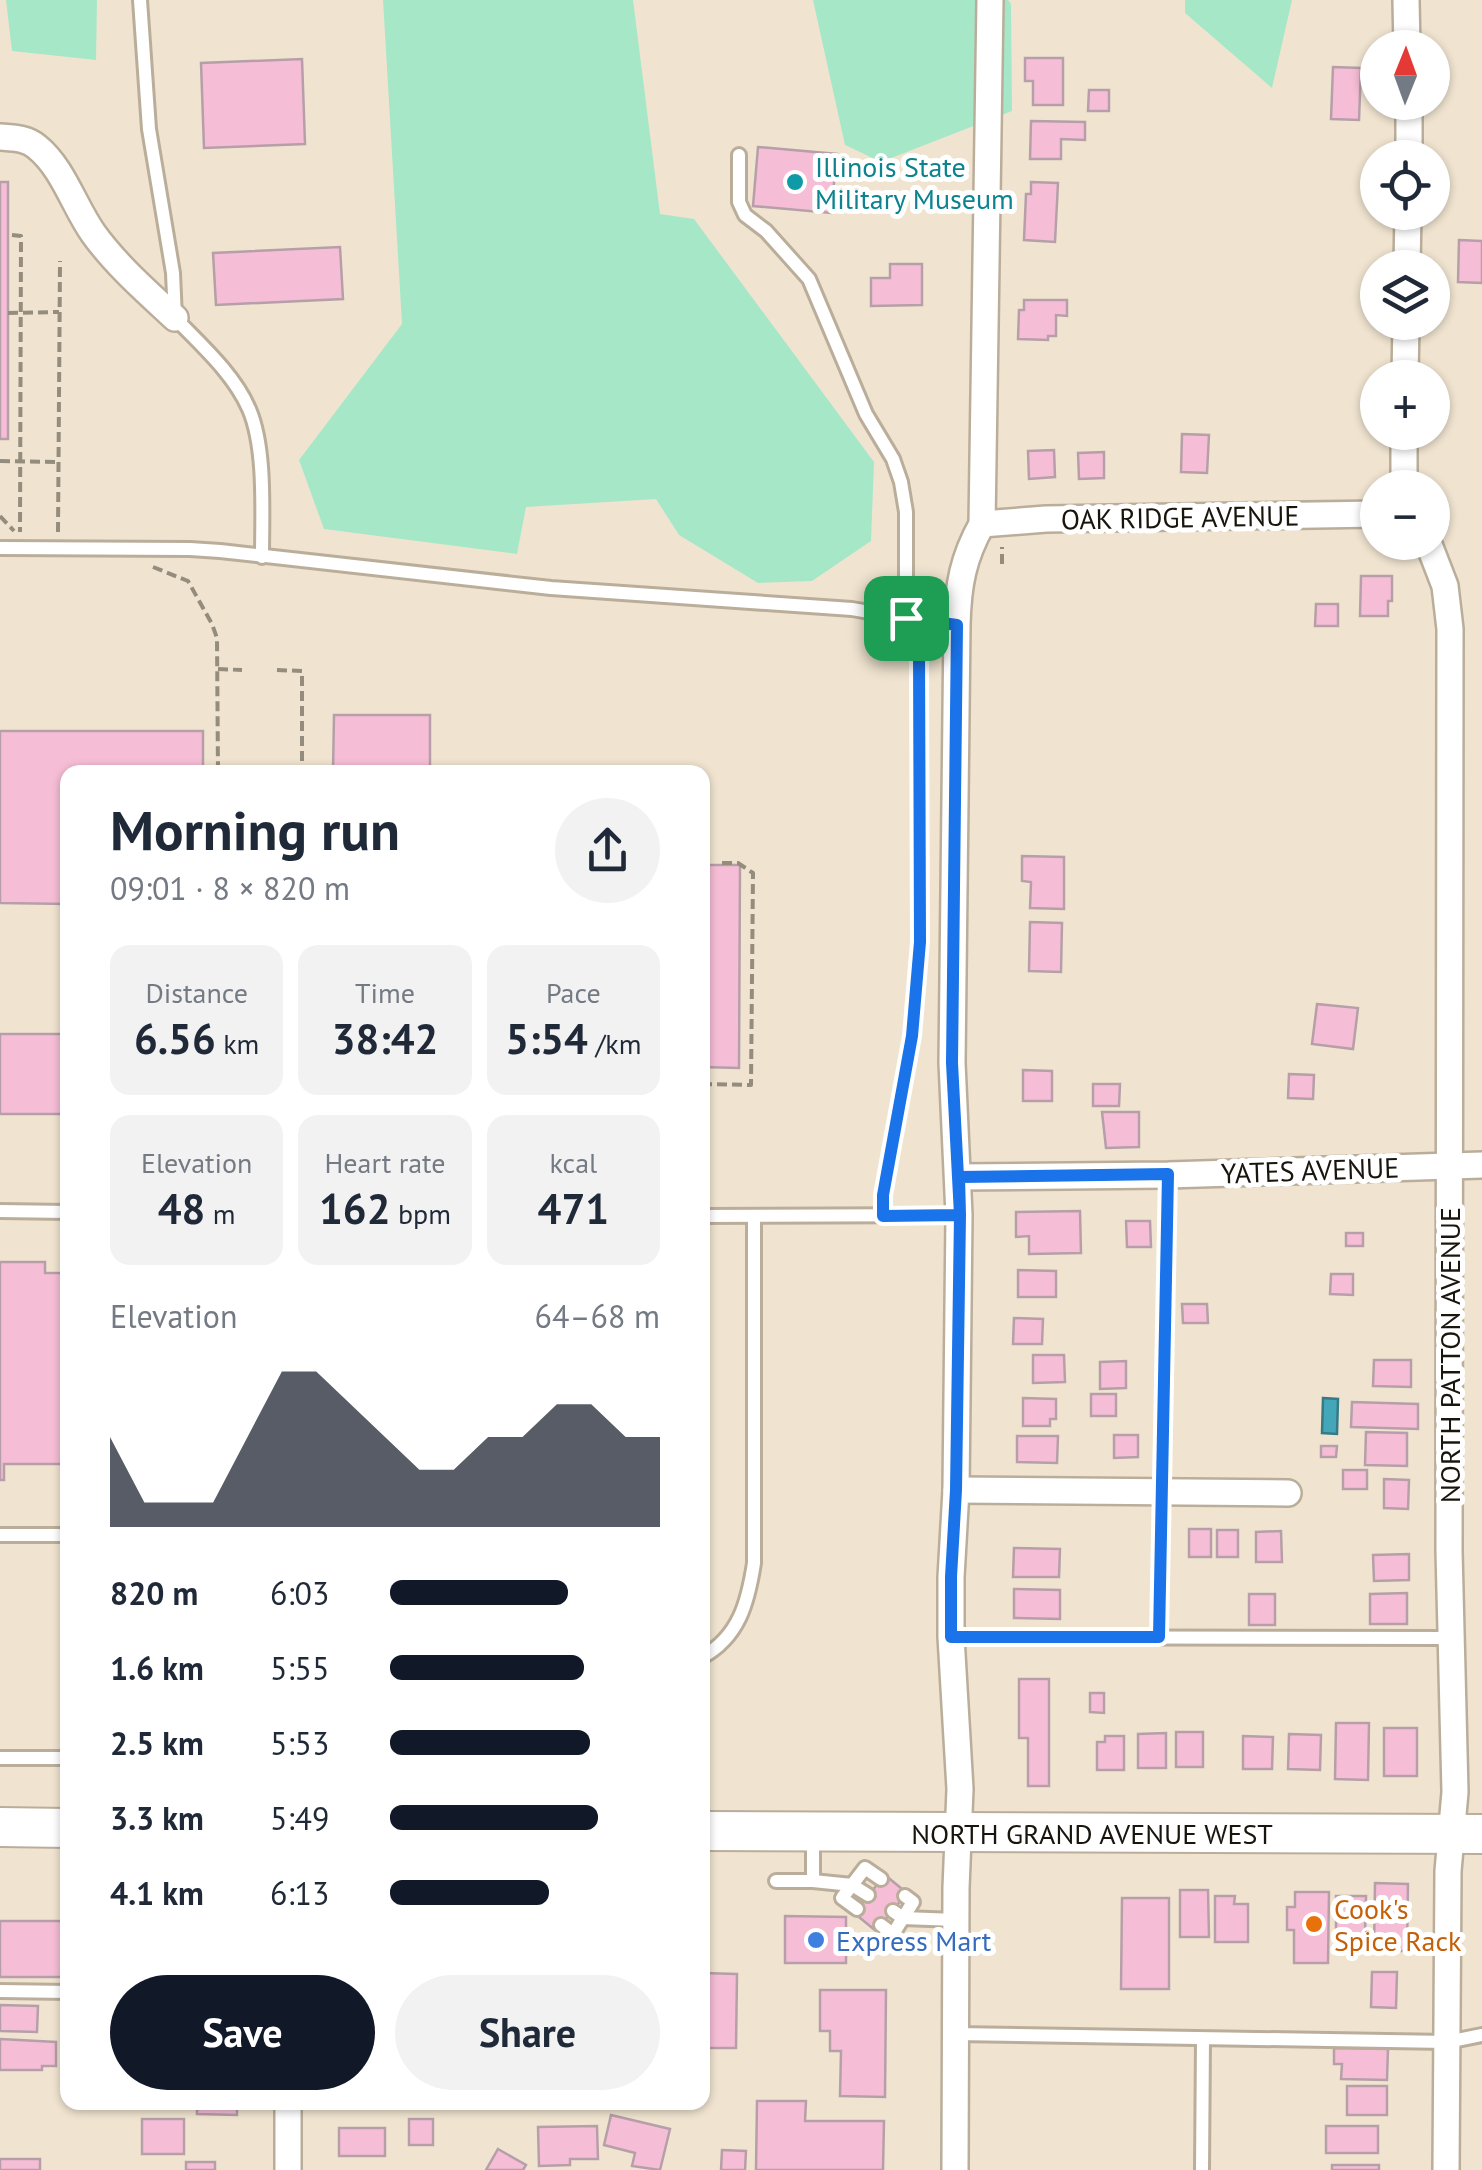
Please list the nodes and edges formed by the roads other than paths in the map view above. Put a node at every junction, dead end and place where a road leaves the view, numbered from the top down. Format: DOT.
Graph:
graph roads {
  1 [pos="140,0"];
  2 [pos="990,0"];
  3 [pos="1406,0"];
  4 [pos="1407,30"];
  5 [pos="0,138"];
  6 [pos="739,154"];
  7 [pos="175,318"];
  8 [pos="1360,514"];
  9 [pos="982,524"];
  10 [pos="0,548"];
  11 [pos="262,556"];
  12 [pos="1435,560"];
  13 [pos="906,618"];
  14 [pos="957,625"];
  15 [pos="1482,1165"];
  16 [pos="1448,1166"];
  17 [pos="1168,1174"];
  18 [pos="959,1177"];
  19 [pos="0,1211"];
  20 [pos="60,1212"];
  21 [pos="960,1215"];
  22 [pos="710,1216"];
  23 [pos="754,1216"];
  24 [pos="883,1216"];
  25 [pos="956,1490"];
  26 [pos="1162,1491"];
  27 [pos="1288,1493"];
  28 [pos="0,1535"];
  29 [pos="60,1535"];
  30 [pos="951,1637"];
  31 [pos="1159,1637"];
  32 [pos="1451,1638"];
  33 [pos="710,1652"];
  34 [pos="0,1758"];
  35 [pos="60,1758"];
  36 [pos="0,1828"];
  37 [pos="60,1828"];
  38 [pos="710,1831"];
  39 [pos="813,1832"];
  40 [pos="958,1833"];
  41 [pos="1467,1834"];
  42 [pos="881,1879"];
  43 [pos="776,1881"];
  44 [pos="813,1881"];
  45 [pos="852,1884"];
  46 [pos="868,1895"];
  47 [pos="905,1896"];
  48 [pos="857,1908"];
  49 [pos="898,1914"];
  50 [pos="956,1920"];
  51 [pos="881,1925"];
  52 [pos="0,1991"];
  53 [pos="60,1992"];
  54 [pos="956,2034"];
  55 [pos="1482,2035"];
  56 [pos="1203,2039"];
  57 [pos="1447,2042"];
  58 [pos="288,2110"];
  59 [pos="288,2170"];
  60 [pos="955,2170"];
  61 [pos="1202,2170"];
  62 [pos="1446,2170"];
  1 -- 7 [label="lane"];
  2 -- 9 [label="street"];
  3 -- 4 [label="street"];
  5 -- 7 [label="street"];
  6 -- 13 [label="lane"];
  7 -- 11 [label="lane"];
  8 -- 9 [label="street, OAK RIDGE AVENUE"];
  9 -- 14 [label="street"];
  10 -- 11 [label="lane"];
  11 -- 13 [label="lane"];
  12 -- 16 [label="street, NORTH PATTON AVENUE"];
  13 -- 14 [label="lane"];
  13 -- 24 [label="lane"];
  14 -- 18 [label="street"];
  15 -- 16 [label="street, YATES AVENUE"];
  16 -- 17 [label="street, YATES AVENUE"];
  16 -- 32 [label="street, NORTH PATTON AVENUE"];
  17 -- 18 [label="street, YATES AVENUE"];
  17 -- 26 [label="lane"];
  18 -- 21 [label="street"];
  19 -- 20 [label="lane"];
  21 -- 24 [label="lane"];
  21 -- 25 [label="street"];
  22 -- 23 [label="lane"];
  23 -- 24 [label="lane"];
  23 -- 33 [label="lane"];
  25 -- 26 [label="street"];
  25 -- 30 [label="street"];
  26 -- 27 [label="street"];
  26 -- 31 [label="lane"];
  28 -- 29 [label="lane"];
  30 -- 31 [label="lane"];
  30 -- 40 [label="street"];
  31 -- 32 [label="lane"];
  32 -- 41 [label="street, NORTH PATTON AVENUE"];
  34 -- 35 [label="lane"];
  36 -- 37 [label="main road"];
  38 -- 39 [label="main road, NORTH GRAND AVENUE WEST"];
  39 -- 40 [label="main road, NORTH GRAND AVENUE WEST"];
  39 -- 44 [label="lane"];
  40 -- 41 [label="main road, NORTH GRAND AVENUE WEST"];
  40 -- 50 [label="street"];
  41 -- 57 [label="street, NORTH PATTON AVENUE"];
  42 -- 45 [label="lane"];
  43 -- 44 [label="lane"];
  44 -- 45 [label="lane"];
  45 -- 46 [label="lane"];
  45 -- 48 [label="lane"];
  47 -- 49 [label="lane"];
  49 -- 50 [label="lane"];
  49 -- 51 [label="lane"];
  50 -- 54 [label="street"];
  52 -- 53 [label="lane"];
  54 -- 56 [label="lane"];
  54 -- 60 [label="street"];
  55 -- 57 [label="lane"];
  56 -- 57 [label="lane"];
  56 -- 61 [label="lane"];
  57 -- 62 [label="street, NORTH PATTON AVENUE"];
  58 -- 59 [label="street"];
}
